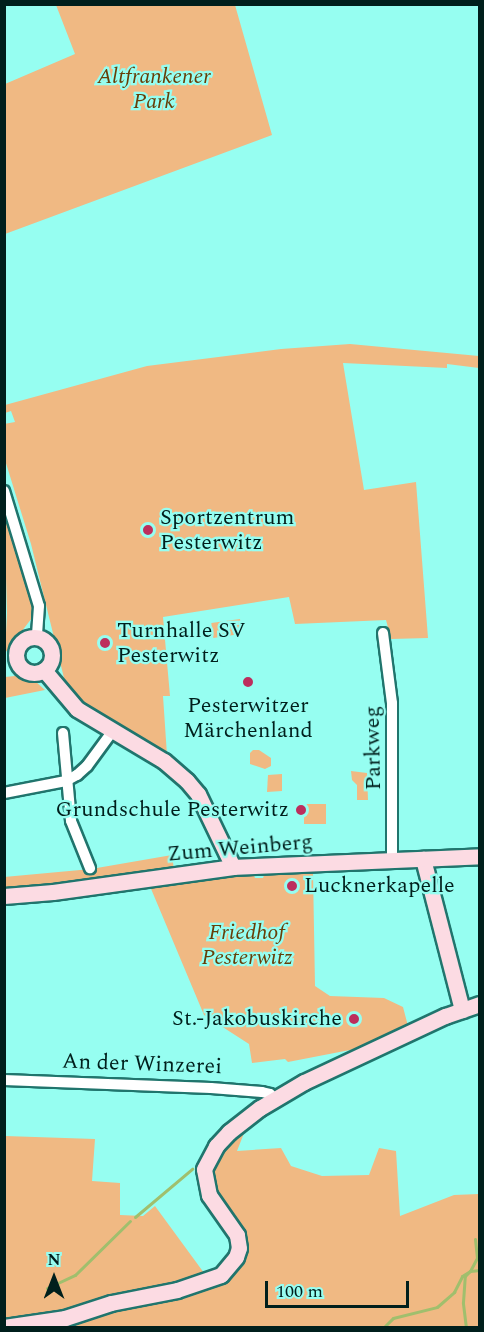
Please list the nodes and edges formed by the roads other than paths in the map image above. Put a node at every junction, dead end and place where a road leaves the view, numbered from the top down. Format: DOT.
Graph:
graph roads {
  1 [pos="4,491"];
  2 [pos="383,633"];
  3 [pos="37,638"];
  4 [pos="11,666"];
  5 [pos="44,670"];
  6 [pos="112,732"];
  7 [pos="63,734"];
  8 [pos="66,781"];
  9 [pos="4,794"];
  10 [pos="480,856"];
  11 [pos="423,859"];
  12 [pos="392,861"];
  13 [pos="233,867"];
  14 [pos="90,868"];
  15 [pos="4,896"];
  16 [pos="480,1004"];
  17 [pos="462,1010"];
  18 [pos="4,1080"];
  19 [pos="274,1098"];
  20 [pos="4,1327"];
  1 -- 3 [label="street"];
  2 -- 12 [label="street, Parkweg"];
  3 -- 4 [label="street"];
  3 -- 5 [label="street"];
  4 -- 5 [label="street"];
  5 -- 6 [label="street"];
  6 -- 8 [label="street"];
  6 -- 13 [label="street"];
  7 -- 8 [label="street"];
  8 -- 9 [label="street"];
  8 -- 14 [label="street"];
  10 -- 11 [label="street, Zum Weinberg"];
  11 -- 12 [label="street, Zum Weinberg"];
  11 -- 17 [label="street"];
  12 -- 13 [label="street, Zum Weinberg"];
  13 -- 15 [label="street, Zum Weinberg"];
  16 -- 17 [label="street"];
  17 -- 19 [label="street"];
  18 -- 19 [label="street, An der Winzerei"];
  19 -- 20 [label="street"];
}
